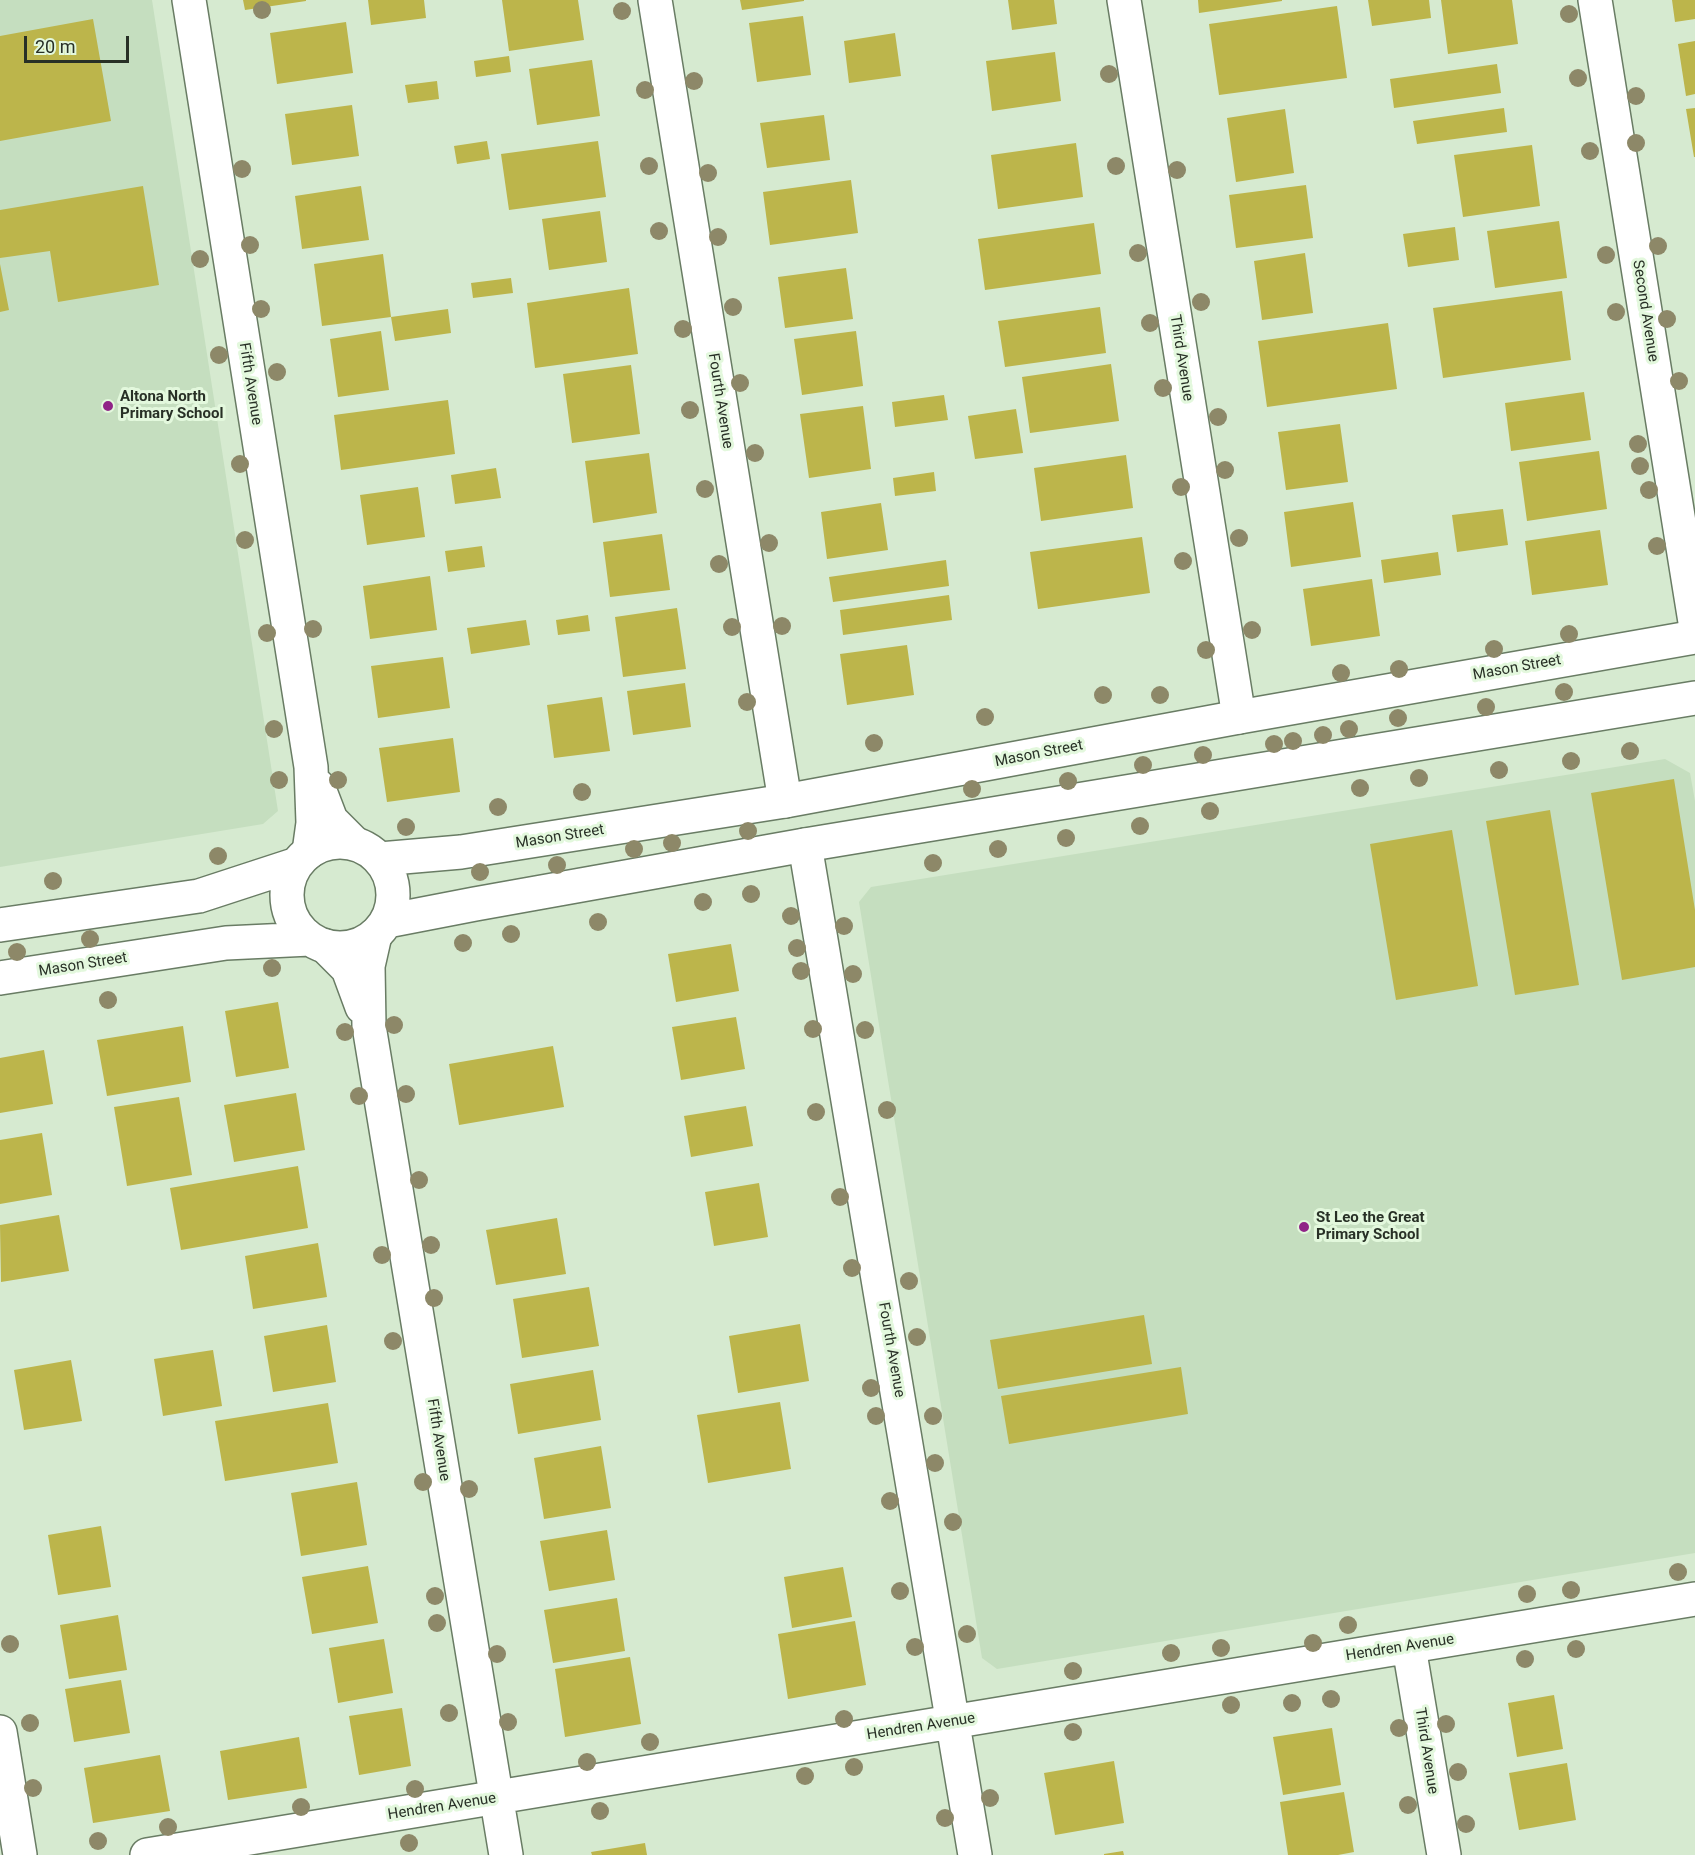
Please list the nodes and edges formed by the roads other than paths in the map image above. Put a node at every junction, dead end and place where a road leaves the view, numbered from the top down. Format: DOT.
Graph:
graph roads {
  1 [pos="189,0"];
  2 [pos="655,0"];
  3 [pos="1124,0"];
  4 [pos="1594,0"];
  5 [pos="1695,622"];
  6 [pos="1695,637"];
  7 [pos="1695,698"];
  8 [pos="1239,717"];
  9 [pos="311,767"];
  10 [pos="785,801"];
  11 [pos="806,845"];
  12 [pos="367,851"];
  13 [pos="303,858"];
  14 [pos="0,925"];
  15 [pos="381,928"];
  16 [pos="317,943"];
  17 [pos="0,978"];
  18 [pos="369,1026"];
  19 [pos="1695,1599"];
  20 [pos="1409,1647"];
  21 [pos="954,1722"];
  22 [pos="0,1732"];
  23 [pos="497,1798"];
  24 [pos="20,1855"];
  25 [pos="147,1855"];
  26 [pos="506,1855"];
  27 [pos="975,1855"];
  28 [pos="1444,1855"];
  1 -- 9 [label="street, Fifth Avenue"];
  2 -- 10 [label="street, Fourth Avenue"];
  3 -- 8 [label="street, Third Avenue"];
  4 -- 5 [label="street, Second Avenue"];
  6 -- 8 [label="street, Mason Street"];
  7 -- 11 [label="street"];
  8 -- 10 [label="street, Mason Street"];
  9 -- 12 [label="street, Fifth Avenue"];
  9 -- 13 [label="street, Fifth Avenue"];
  10 -- 12 [label="street, Mason Street"];
  11 -- 15 [label="street"];
  11 -- 21 [label="street, Fourth Avenue"];
  12 -- 13 [label="street"];
  12 -- 15 [label="street"];
  13 -- 14 [label="street"];
  13 -- 16 [label="street"];
  15 -- 16 [label="street"];
  15 -- 18 [label="street, Fifth Avenue"];
  16 -- 17 [label="street, Mason Street"];
  16 -- 18 [label="street, Fifth Avenue"];
  18 -- 23 [label="street, Fifth Avenue"];
  19 -- 20 [label="street, Hendren Avenue"];
  20 -- 21 [label="street, Hendren Avenue"];
  20 -- 28 [label="street, Third Avenue"];
  21 -- 23 [label="street, Hendren Avenue"];
  21 -- 27 [label="street, Fourth Avenue"];
  22 -- 24 [label="street"];
  23 -- 25 [label="street, Hendren Avenue"];
  23 -- 26 [label="street, Fifth Avenue"];
}
